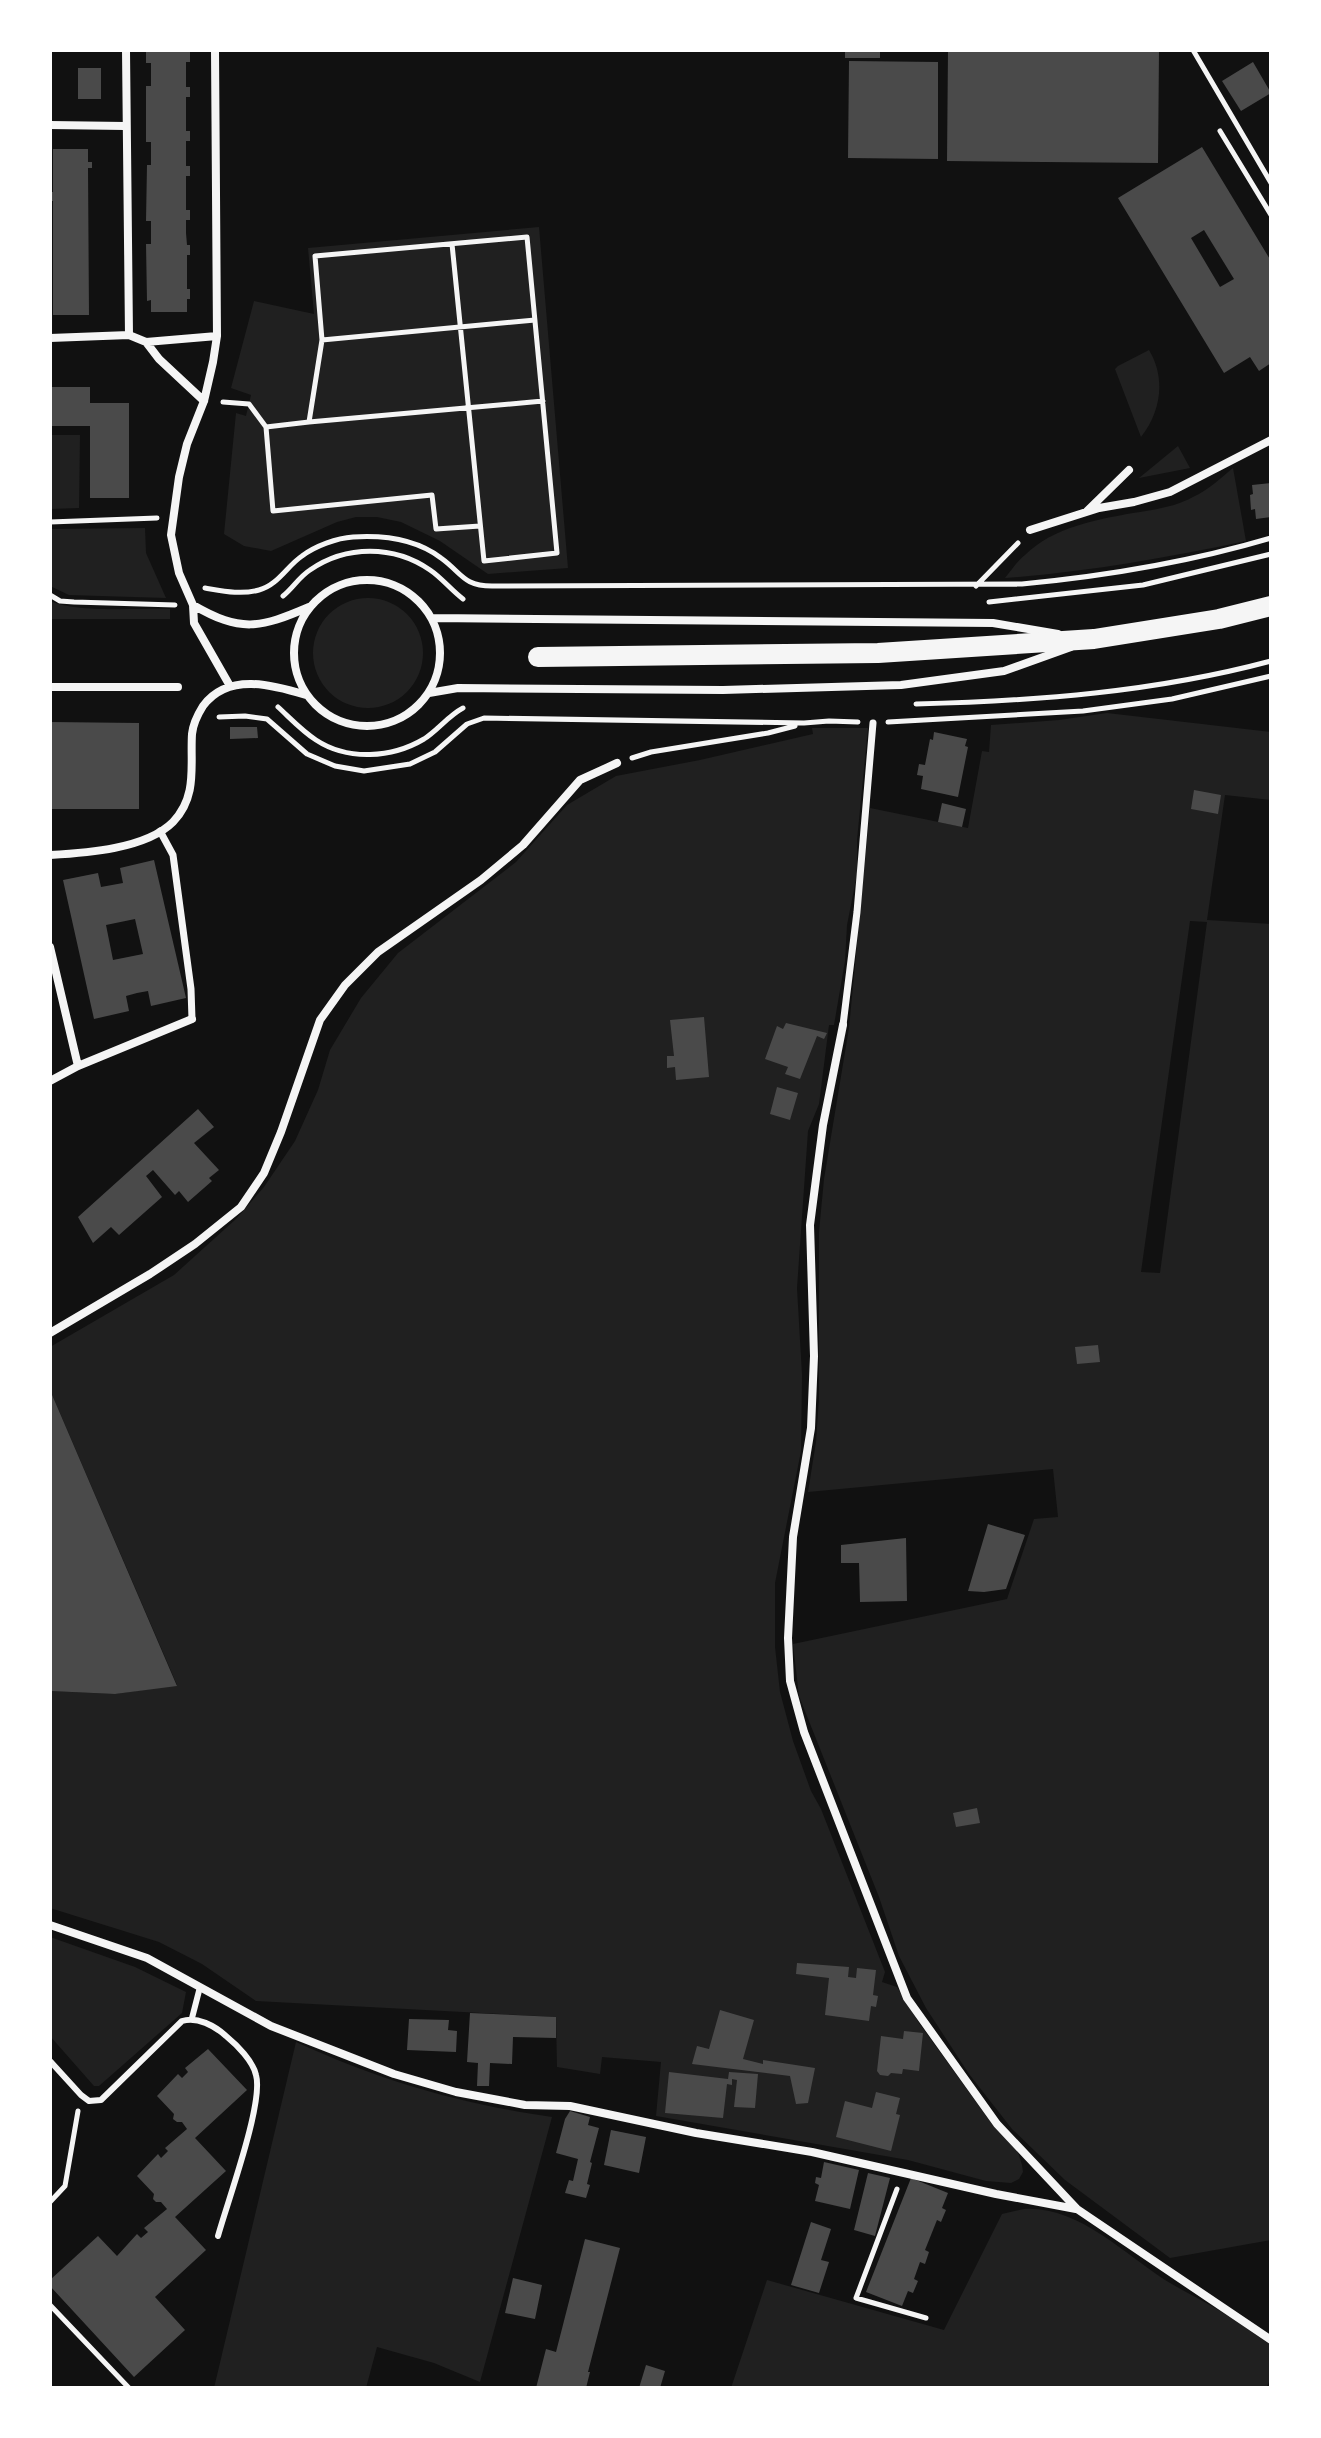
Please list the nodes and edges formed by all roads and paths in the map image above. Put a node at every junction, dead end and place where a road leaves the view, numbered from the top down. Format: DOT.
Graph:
graph roads {
  1 [pos="126,50"];
  2 [pos="215,50"];
  3 [pos="1193,50"];
  4 [pos="50,125"];
  5 [pos="125,126"];
  6 [pos="1220,131"];
  7 [pos="1271,183"];
  8 [pos="1271,215"];
  9 [pos="452,244"];
  10 [pos="535,320"];
  11 [pos="461,327"];
  12 [pos="129,335"];
  13 [pos="217,336"];
  14 [pos="50,338"];
  15 [pos="322,340"];
  16 [pos="146,342"];
  17 [pos="204,401"];
  18 [pos="543,401"];
  19 [pos="468,407"];
  20 [pos="309,422"];
  21 [pos="266,427"];
  22 [pos="1271,440"];
  23 [pos="1129,470"];
  24 [pos="1086,512"];
  25 [pos="172,518"];
  26 [pos="50,522"];
  27 [pos="480,526"];
  28 [pos="1030,530"];
  29 [pos="1271,538"];
  30 [pos="1271,554"];
  31 [pos="976,586"];
  32 [pos="186,590"];
  33 [pos="50,595"];
  34 [pos="279,599"];
  35 [pos="464,599"];
  36 [pos="983,602"];
  37 [pos="173,605"];
  38 [pos="193,605"];
  39 [pos="1271,606"];
  40 [pos="310,607"];
  41 [pos="432,618"];
  42 [pos="1094,639"];
  43 [pos="538,657"];
  44 [pos="1271,676"];
  45 [pos="230,686"];
  46 [pos="50,687"];
  47 [pos="178,687"];
  48 [pos="429,693"];
  49 [pos="306,695"];
  50 [pos="197,717"];
  51 [pos="804,723"];
  52 [pos="873,723"];
  53 [pos="617,763"];
  54 [pos="160,831"];
  55 [pos="50,855"];
  56 [pos="50,947"];
  57 [pos="192,1019"];
  58 [pos="843,1025"];
  59 [pos="78,1066"];
  60 [pos="50,1081"];
  61 [pos="50,1333"];
  62 [pos="50,1925"];
  63 [pos="201,1986"];
  64 [pos="192,2018"];
  65 [pos="50,2061"];
  66 [pos="81,2095"];
  67 [pos="903,2173"];
  68 [pos="50,2202"];
  69 [pos="1077,2209"];
  70 [pos="218,2236"];
  71 [pos="50,2305"];
  72 [pos="926,2318"];
  73 [pos="1271,2340"];
  74 [pos="129,2388"];
  1 -- 5 [label="street"];
  2 -- 13 [label="street"];
  3 -- 7 [label="path"];
  4 -- 5 [label="street"];
  5 -- 12 [label="street"];
  6 -- 8 [label="path"];
  9 -- 10 [label="path"];
  9 -- 11 [label="path"];
  9 -- 15 [label="path"];
  10 -- 11 [label="path"];
  10 -- 18 [label="path"];
  11 -- 15 [label="path"];
  11 -- 19 [label="path"];
  12 -- 14 [label="street"];
  12 -- 16 [label="street"];
  13 -- 16 [label="street"];
  13 -- 17 [label="street"];
  15 -- 20 [label="path"];
  16 -- 17 [label="street"];
  17 -- 21 [label="path"];
  17 -- 25 [label="street"];
  18 -- 19 [label="path"];
  18 -- 27 [label="path"];
  19 -- 20 [label="path"];
  19 -- 27 [label="path"];
  20 -- 21 [label="path"];
  21 -- 27 [label="path"];
  22 -- 24 [label="street"];
  23 -- 24 [label="street"];
  24 -- 28 [label="street"];
  25 -- 26 [label="path"];
  25 -- 32 [label="street"];
  28 -- 31 [label="path"];
  29 -- 31 [label="path"];
  30 -- 36 [label="path"];
  31 -- 32 [label="path"];
  32 -- 37 [label="path"];
  32 -- 38 [label="street"];
  33 -- 37 [label="path"];
  34 -- 35 [label="path"];
  37 -- 38 [label="path"];
  38 -- 40 [label="street"];
  38 -- 45 [label="street"];
  39 -- 42 [label="main road"];
  40 -- 41 [label="street"];
  40 -- 49 [label="street"];
  41 -- 42 [label="street"];
  41 -- 48 [label="street"];
  42 -- 43 [label="main road"];
  42 -- 48 [label="street"];
  44 -- 52 [label="path"];
  45 -- 49 [label="street"];
  45 -- 50 [label="street"];
  46 -- 47 [label="street"];
  48 -- 49 [label="street"];
  50 -- 51 [label="path"];
  50 -- 54 [label="street"];
  51 -- 52 [label="path"];
  51 -- 53 [label="path"];
  52 -- 58 [label="street"];
  53 -- 61 [label="street"];
  54 -- 55 [label="street"];
  54 -- 57 [label="street"];
  56 -- 59 [label="street"];
  57 -- 59 [label="street"];
  58 -- 69 [label="street"];
  59 -- 60 [label="street"];
  62 -- 63 [label="street"];
  63 -- 64 [label="lane"];
  63 -- 67 [label="street"];
  64 -- 66 [label="lane"];
  64 -- 70 [label="lane"];
  65 -- 66 [label="lane"];
  66 -- 68 [label="path"];
  67 -- 69 [label="street"];
  67 -- 72 [label="path"];
  69 -- 73 [label="street"];
  71 -- 74 [label="path"];
}
